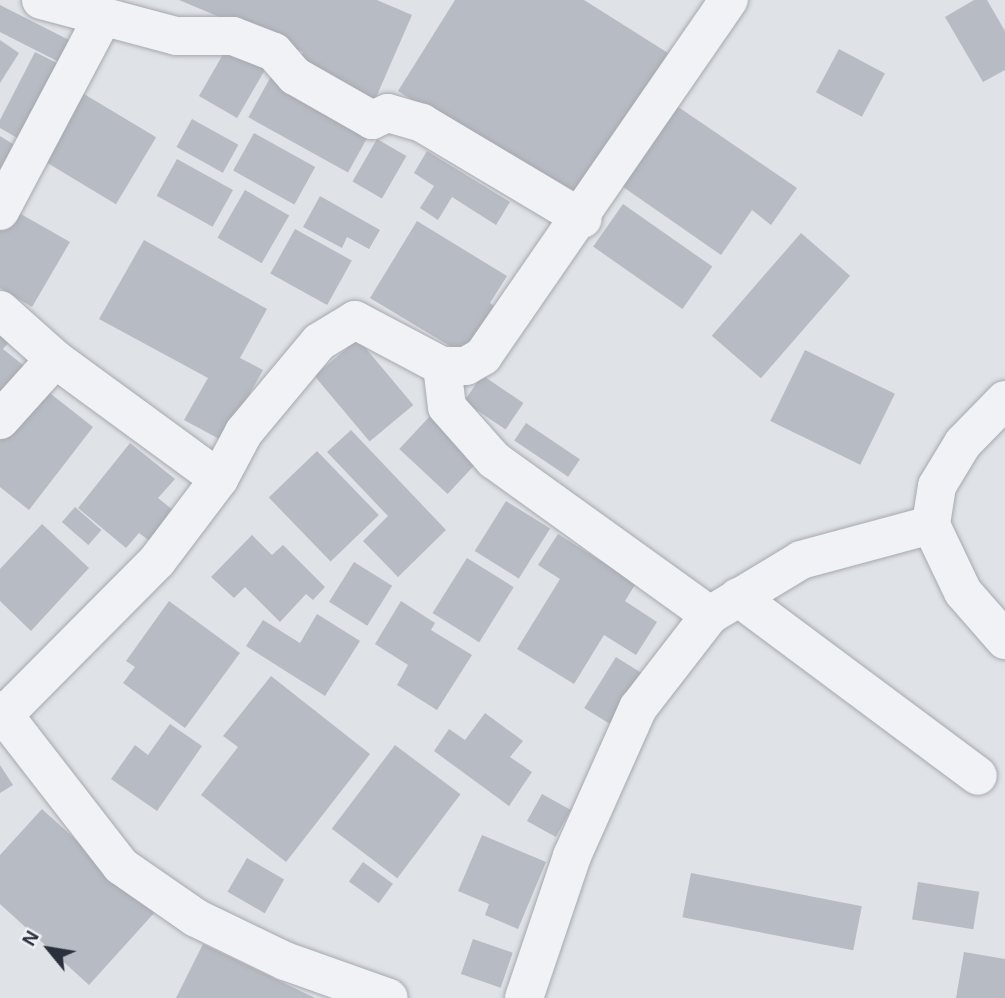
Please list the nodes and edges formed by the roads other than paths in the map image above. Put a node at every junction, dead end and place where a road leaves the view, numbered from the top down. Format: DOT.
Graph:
graph roads {
  1 [pos="41,0"];
  2 [pos="729,0"];
  3 [pos="102,18"];
  4 [pos="0,211"];
  5 [pos="583,219"];
  6 [pos="0,310"];
  7 [pos="55,359"];
  8 [pos="442,366"];
  9 [pos="1005,400"];
  10 [pos="0,420"];
  11 [pos="219,479"];
  12 [pos="932,525"];
  13 [pos="724,606"];
  14 [pos="1005,640"];
  15 [pos="2,713"];
  16 [pos="978,776"];
  17 [pos="389,998"];
  18 [pos="524,998"];
  1 -- 3 [label="street"];
  2 -- 5 [label="street"];
  3 -- 4 [label="street"];
  3 -- 5 [label="street"];
  5 -- 8 [label="street"];
  6 -- 7 [label="street"];
  7 -- 10 [label="street"];
  7 -- 11 [label="street"];
  8 -- 11 [label="street"];
  8 -- 13 [label="street"];
  9 -- 12 [label="street"];
  11 -- 15 [label="street"];
  12 -- 13 [label="street"];
  12 -- 14 [label="street"];
  13 -- 16 [label="street"];
  13 -- 18 [label="street"];
  15 -- 17 [label="street"];
}
